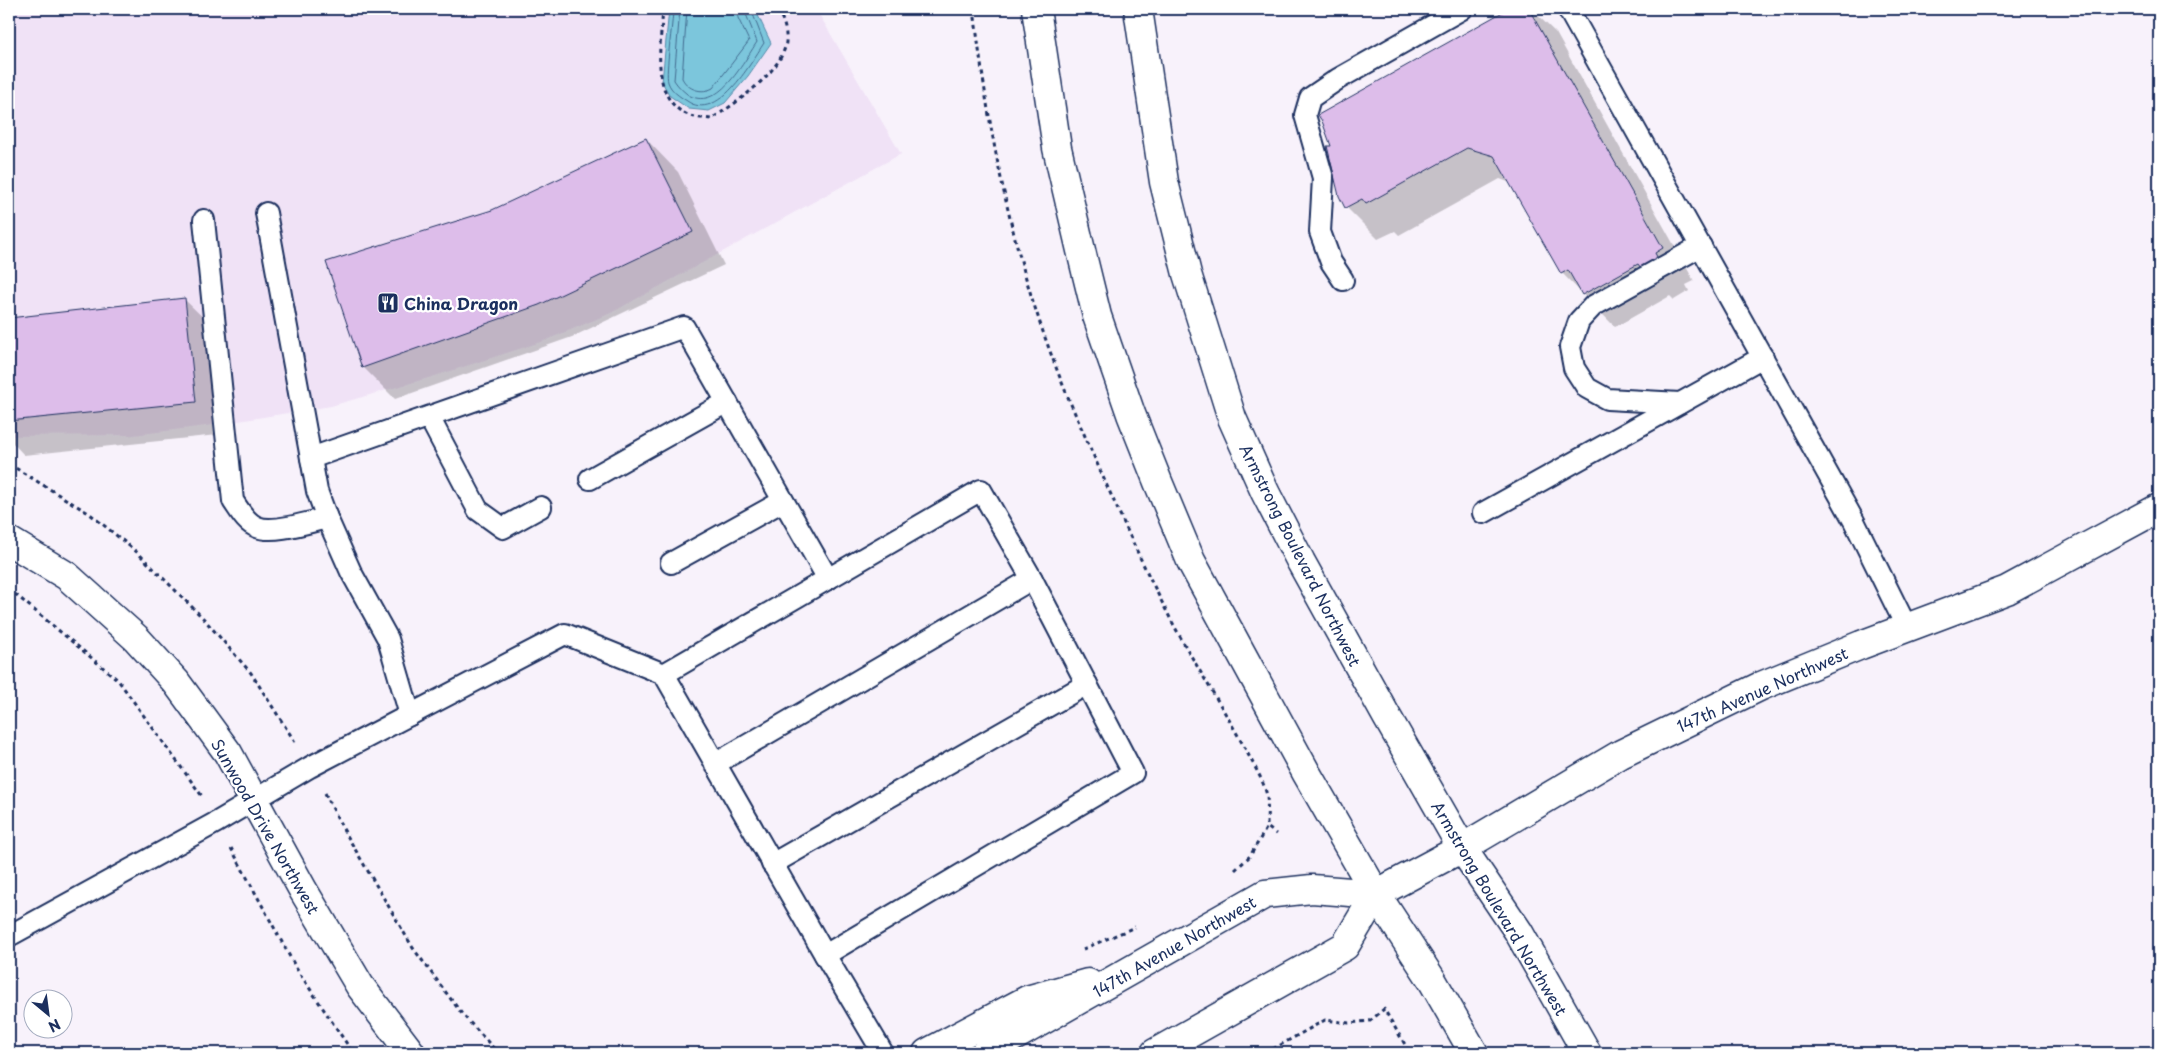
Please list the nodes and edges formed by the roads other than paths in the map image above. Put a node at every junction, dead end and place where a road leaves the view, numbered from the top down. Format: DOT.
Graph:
graph roads {
  1 [pos="1036,9"];
  2 [pos="1138,9"];
  3 [pos="1462,9"];
  4 [pos="1568,9"];
  5 [pos="266,214"];
  6 [pos="204,220"];
  7 [pos="1701,246"];
  8 [pos="1343,280"];
  9 [pos="1762,357"];
  10 [pos="727,402"];
  11 [pos="1680,403"];
  12 [pos="429,417"];
  13 [pos="311,458"];
  14 [pos="590,479"];
  15 [pos="784,501"];
  16 [pos="541,507"];
  17 [pos="2159,508"];
  18 [pos="1482,513"];
  19 [pos="327,518"];
  20 [pos="9,541"];
  21 [pos="671,564"];
  22 [pos="828,579"];
  23 [pos="1032,579"];
  24 [pos="1907,628"];
  25 [pos="664,674"];
  26 [pos="1087,684"];
  27 [pos="410,716"];
  28 [pos="716,764"];
  29 [pos="255,801"];
  30 [pos="1462,848"];
  31 [pos="772,864"];
  32 [pos="1376,894"];
  33 [pos="9,936"];
  34 [pos="824,955"];
  35 [pos="1128,972"];
  36 [pos="412,1053"];
  37 [pos="883,1053"];
  38 [pos="927,1053"];
  39 [pos="985,1053"];
  40 [pos="1155,1053"];
  41 [pos="1474,1053"];
  42 [pos="1586,1053"];
  1 -- 32 [label="street"];
  2 -- 30 [label="street, Armstrong Boulevard Northwest"];
  3 -- 8 [label="lane"];
  4 -- 7 [label="lane"];
  5 -- 13 [label="lane"];
  6 -- 19 [label="lane"];
  7 -- 9 [label="lane"];
  7 -- 11 [label="lane"];
  9 -- 11 [label="lane"];
  9 -- 24 [label="lane"];
  10 -- 12 [label="lane"];
  10 -- 14 [label="lane"];
  10 -- 15 [label="lane"];
  11 -- 18 [label="lane"];
  12 -- 13 [label="lane"];
  12 -- 16 [label="lane"];
  13 -- 19 [label="lane"];
  15 -- 21 [label="lane"];
  15 -- 22 [label="lane"];
  17 -- 24 [label="street, 147th Avenue Northwest"];
  19 -- 27 [label="lane"];
  20 -- 29 [label="street, Sunwood Drive Northwest"];
  22 -- 23 [label="lane"];
  22 -- 25 [label="lane"];
  23 -- 26 [label="lane"];
  23 -- 28 [label="lane"];
  24 -- 30 [label="street, 147th Avenue Northwest"];
  25 -- 27 [label="lane"];
  25 -- 28 [label="lane"];
  26 -- 31 [label="lane"];
  26 -- 34 [label="lane"];
  27 -- 29 [label="lane"];
  28 -- 31 [label="lane"];
  29 -- 33 [label="lane"];
  29 -- 36 [label="street, Sunwood Drive Northwest"];
  30 -- 32 [label="street, 147th Avenue Northwest"];
  30 -- 42 [label="street, Armstrong Boulevard Northwest"];
  31 -- 34 [label="lane"];
  32 -- 35 [label="street, 147th Avenue Northwest"];
  32 -- 40 [label="street"];
  32 -- 41 [label="street"];
  34 -- 37 [label="lane"];
  35 -- 38 [label="street"];
  35 -- 39 [label="street, 147th Avenue Northwest"];
}
